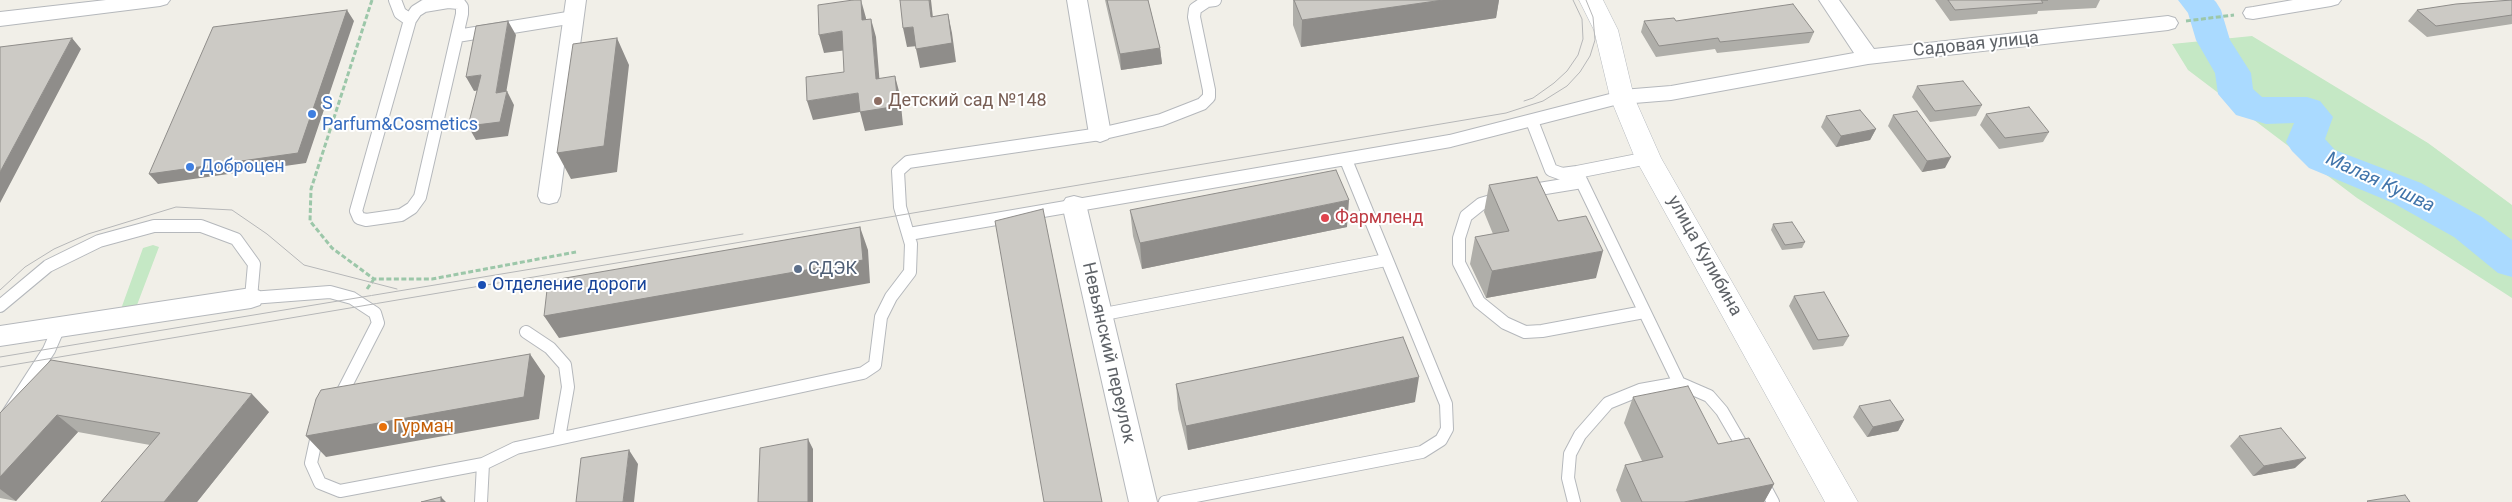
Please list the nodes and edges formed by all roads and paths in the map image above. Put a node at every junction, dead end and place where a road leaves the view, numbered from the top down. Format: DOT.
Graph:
graph roads {
  1 [pos="160,0"];
  2 [pos="372,0"];
  3 [pos="395,0"];
  4 [pos="1078,0"];
  5 [pos="1215,0"];
  6 [pos="1591,0"];
  7 [pos="1829,0"];
  8 [pos="2331,0"];
  9 [pos="575,8"];
  10 [pos="2253,13"];
  11 [pos="0,19"];
  12 [pos="410,20"];
  13 [pos="2168,23"];
  14 [pos="457,36"];
  15 [pos="1868,56"];
  16 [pos="1622,97"];
  17 [pos="1532,121"];
  18 [pos="1100,134"];
  19 [pos="1648,158"];
  20 [pos="1346,160"];
  21 [pos="1579,177"];
  22 [pos="549,196"];
  23 [pos="1074,204"];
  24 [pos="909,234"];
  25 [pos="576,252"];
  26 [pos="1386,260"];
  27 [pos="251,298"];
  28 [pos="0,306"];
  29 [pos="1644,312"];
  30 [pos="1099,315"];
  31 [pos="60,327"];
  32 [pos="526,332"];
  33 [pos="0,336"];
  34 [pos="1679,383"];
  35 [pos="0,426"];
  36 [pos="559,438"];
  37 [pos="483,464"];
  38 [pos="481,502"];
  39 [pos="1143,502"];
  40 [pos="1165,502"];
  41 [pos="1574,502"];
  42 [pos="1773,502"];
  43 [pos="1842,502"];
  1 -- 11 [label="street"];
  2 -- 25 [label="path"];
  3 -- 12 [label="lane"];
  4 -- 18 [label="street"];
  5 -- 18 [label="lane"];
  6 -- 16 [label="main road, улица Кулибина"];
  7 -- 15 [label="street"];
  8 -- 10 [label="street"];
  9 -- 14 [label="lane"];
  9 -- 22 [label="street"];
  10 -- 13 [label="path"];
  12 -- 14 [label="lane"];
  12 -- 14 [label="lane"];
  13 -- 15 [label="street, Садовая улица"];
  15 -- 16 [label="street, Садовая улица"];
  16 -- 17 [label="lane"];
  16 -- 19 [label="main road, улица Кулибина"];
  17 -- 20 [label="lane"];
  17 -- 21 [label="lane"];
  18 -- 24 [label="lane"];
  19 -- 21 [label="lane"];
  19 -- 43 [label="main road, улица Кулибина"];
  20 -- 23 [label="lane"];
  20 -- 26 [label="lane"];
  21 -- 29 [label="lane"];
  21 -- 29 [label="lane"];
  23 -- 24 [label="lane"];
  23 -- 30 [label="street, Невьянский переулок"];
  24 -- 36 [label="lane"];
  26 -- 30 [label="lane"];
  26 -- 40 [label="lane"];
  27 -- 28 [label="lane"];
  27 -- 31 [label="street"];
  27 -- 37 [label="lane"];
  29 -- 34 [label="lane"];
  30 -- 39 [label="street, Невьянский переулок"];
  31 -- 33 [label="street"];
  31 -- 35 [label="lane"];
  32 -- 36 [label="lane"];
  34 -- 41 [label="lane"];
  34 -- 42 [label="lane"];
  36 -- 37 [label="lane"];
  37 -- 38 [label="lane"];
}
